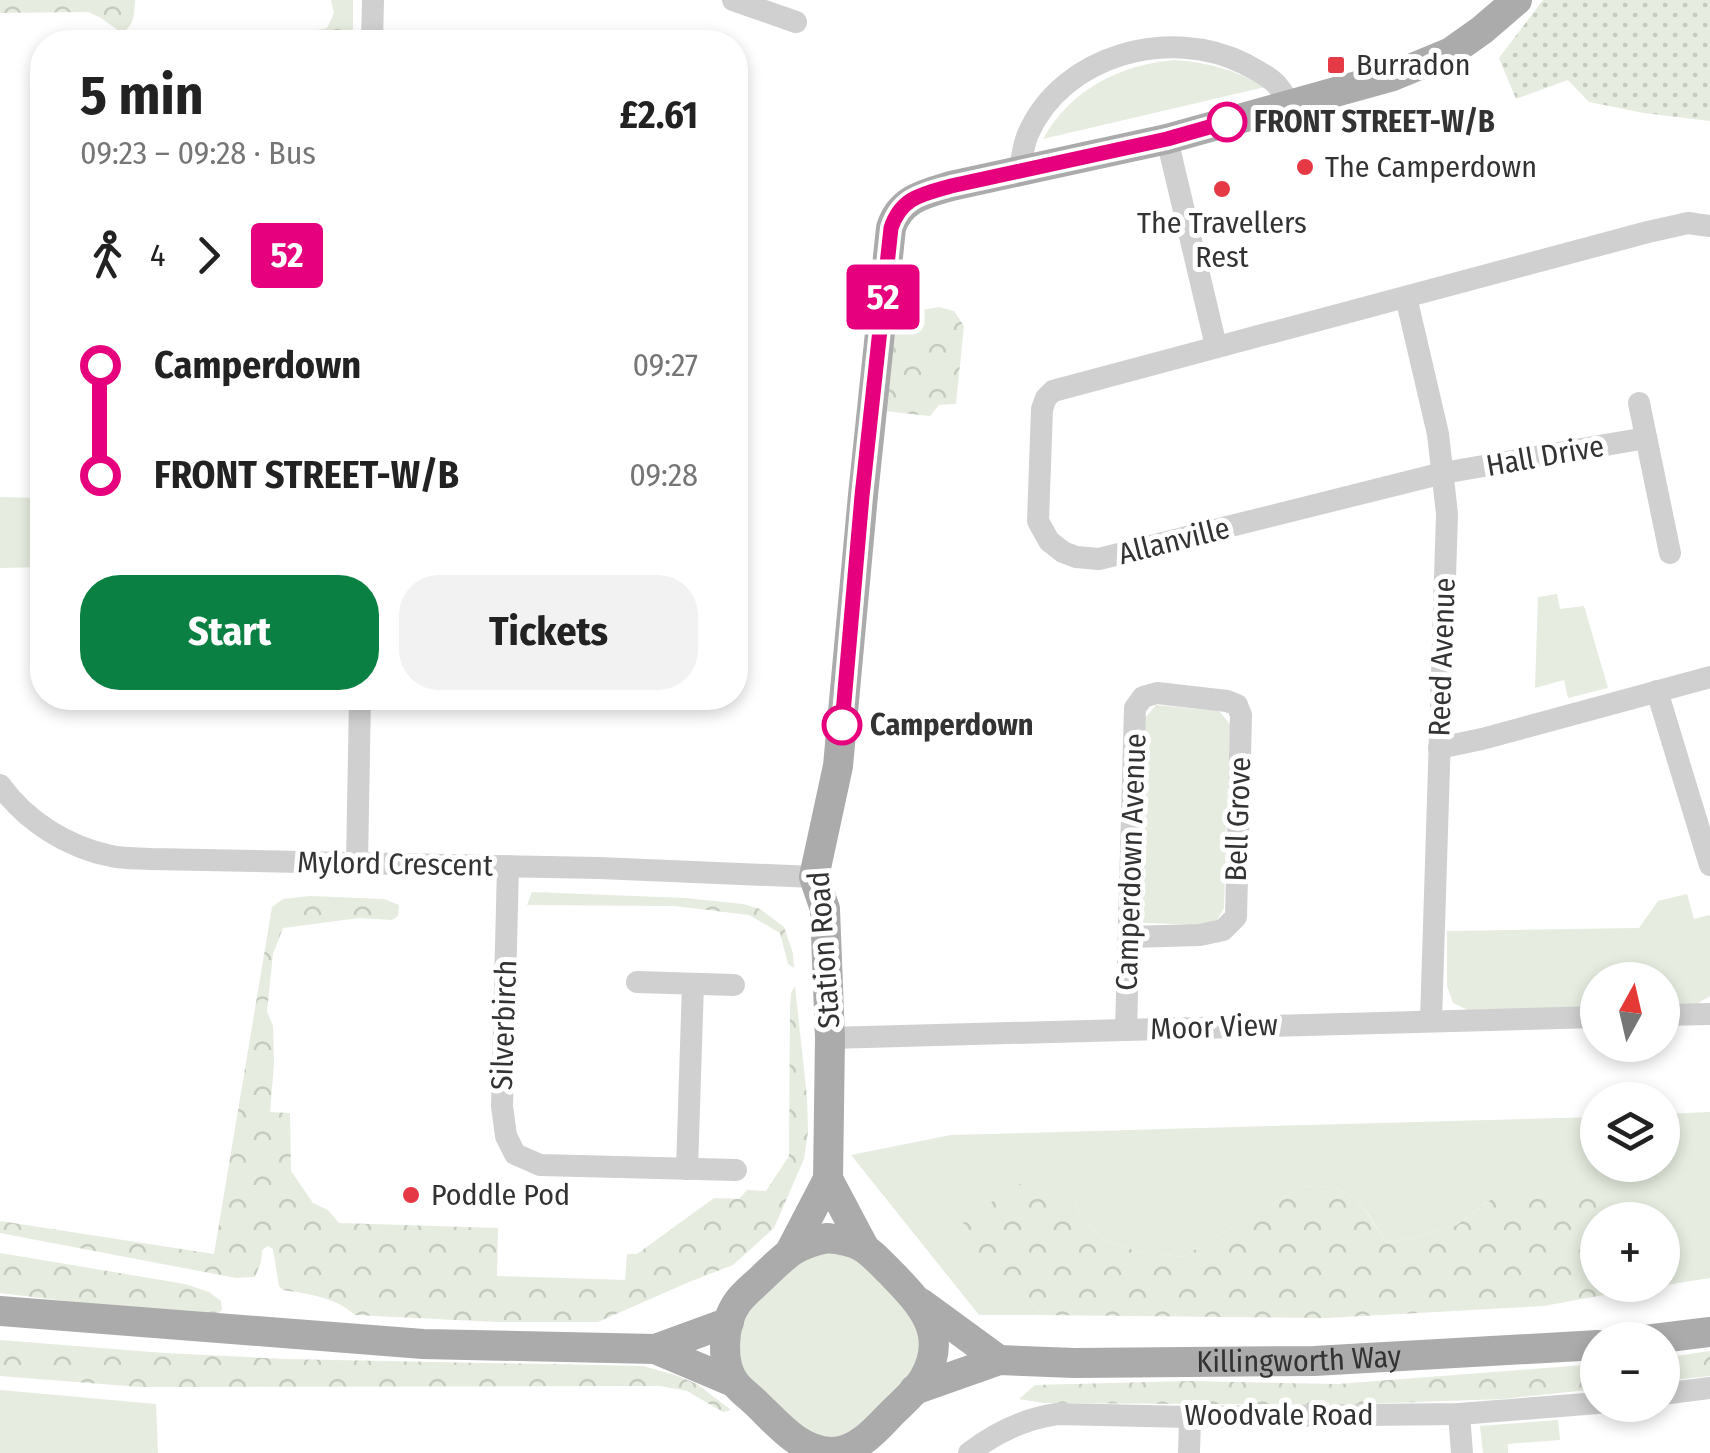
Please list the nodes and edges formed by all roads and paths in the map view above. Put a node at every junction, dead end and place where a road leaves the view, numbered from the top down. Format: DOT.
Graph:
graph roads {
  1 [pos="372,0"];
  2 [pos="733,0"];
  3 [pos="1517,0"];
  4 [pos="796,22"];
  5 [pos="372,30"];
  6 [pos="1291,104"];
  7 [pos="1167,139"];
  8 [pos="1019,172"];
  9 [pos="1710,226"];
  10 [pos="1406,297"];
  11 [pos="1216,346"];
  12 [pos="1639,403"];
  13 [pos="1646,438"];
  14 [pos="1443,473"];
  15 [pos="1670,554"];
  16 [pos="1710,677"];
  17 [pos="1657,691"];
  18 [pos="1143,697"];
  19 [pos="360,710"];
  20 [pos="1440,748"];
  21 [pos="0,785"];
  22 [pos="357,863"];
  23 [pos="1710,865"];
  24 [pos="508,866"];
  25 [pos="814,877"];
  26 [pos="1129,937"];
  27 [pos="637,982"];
  28 [pos="693,984"];
  29 [pos="734,985"];
  30 [pos="1710,1014"];
  31 [pos="1680,1015"];
  32 [pos="1580,1017"];
  33 [pos="1432,1021"];
  34 [pos="1126,1030"];
  35 [pos="830,1038"];
  36 [pos="687,1169"];
  37 [pos="736,1170"];
  38 [pos="828,1179"];
  39 [pos="864,1246"];
  40 [pos="791,1250"];
  41 [pos="920,1302"];
  42 [pos="0,1311"];
  43 [pos="729,1322"];
  44 [pos="1710,1332"];
  45 [pos="1680,1336"];
  46 [pos="1580,1346"];
  47 [pos="655,1350"];
  48 [pos="999,1360"];
  49 [pos="734,1382"];
  50 [pos="1710,1388"];
  51 [pos="914,1390"];
  52 [pos="1680,1392"];
  53 [pos="1580,1404"];
  54 [pos="1459,1414"];
  55 [pos="1190,1416"];
  56 [pos="863,1445"];
  57 [pos="797,1446"];
  58 [pos="970,1453"];
  59 [pos="1189,1453"];
  60 [pos="1462,1453"];
  1 -- 5 [label="street"];
  2 -- 4 [label="street"];
  3 -- 6 [label="main road"];
  6 -- 7 [label="main road"];
  6 -- 8 [label="street"];
  7 -- 8 [label="main road"];
  7 -- 11 [label="street"];
  8 -- 25 [label="main road, Station Road"];
  9 -- 10 [label="street, Allanville"];
  10 -- 11 [label="street, Allanville"];
  10 -- 14 [label="street, Reed Avenue"];
  11 -- 14 [label="street, Allanville"];
  12 -- 13 [label="street, Hall Drive"];
  13 -- 14 [label="street, Hall Drive"];
  13 -- 15 [label="street, Hall Drive"];
  14 -- 20 [label="street, Reed Avenue"];
  16 -- 17 [label="street"];
  17 -- 20 [label="street"];
  17 -- 23 [label="street"];
  18 -- 26 [label="street, Camperdown Avenue"];
  18 -- 26 [label="street, Bell Grove"];
  19 -- 22 [label="street"];
  20 -- 33 [label="street, Reed Avenue"];
  21 -- 22 [label="street, Mylord Crescent"];
  22 -- 24 [label="street, Mylord Crescent"];
  24 -- 25 [label="street, Mylord Crescent"];
  24 -- 36 [label="street, Silverbirch"];
  25 -- 35 [label="main road, Station Road"];
  26 -- 34 [label="street, Camperdown Avenue"];
  27 -- 28 [label="street"];
  28 -- 29 [label="street"];
  28 -- 36 [label="street"];
  30 -- 31 [label="street"];
  32 -- 33 [label="street, Moor View"];
  33 -- 34 [label="street, Moor View"];
  34 -- 35 [label="street, Moor View"];
  35 -- 38 [label="main road, Station Road"];
  36 -- 37 [label="street"];
  38 -- 39 [label="main road, Station Road"];
  38 -- 40 [label="main road, Station Road"];
  39 -- 40 [label="main road"];
  39 -- 41 [label="main road"];
  40 -- 43 [label="main road"];
  41 -- 48 [label="main road"];
  41 -- 51 [label="main road"];
  42 -- 47 [label="main road"];
  43 -- 47 [label="main road"];
  43 -- 49 [label="main road"];
  44 -- 45 [label="main road"];
  46 -- 48 [label="main road, Killingworth Way"];
  47 -- 49 [label="main road"];
  48 -- 51 [label="main road, Killingworth Way"];
  49 -- 57 [label="main road"];
  50 -- 52 [label="street"];
  51 -- 56 [label="main road"];
  53 -- 54 [label="street, Woodvale Road"];
  54 -- 55 [label="street, Woodvale Road"];
  54 -- 60 [label="street"];
  55 -- 58 [label="street, Woodvale Road"];
  55 -- 59 [label="street"];
  56 -- 57 [label="main road"];
}
